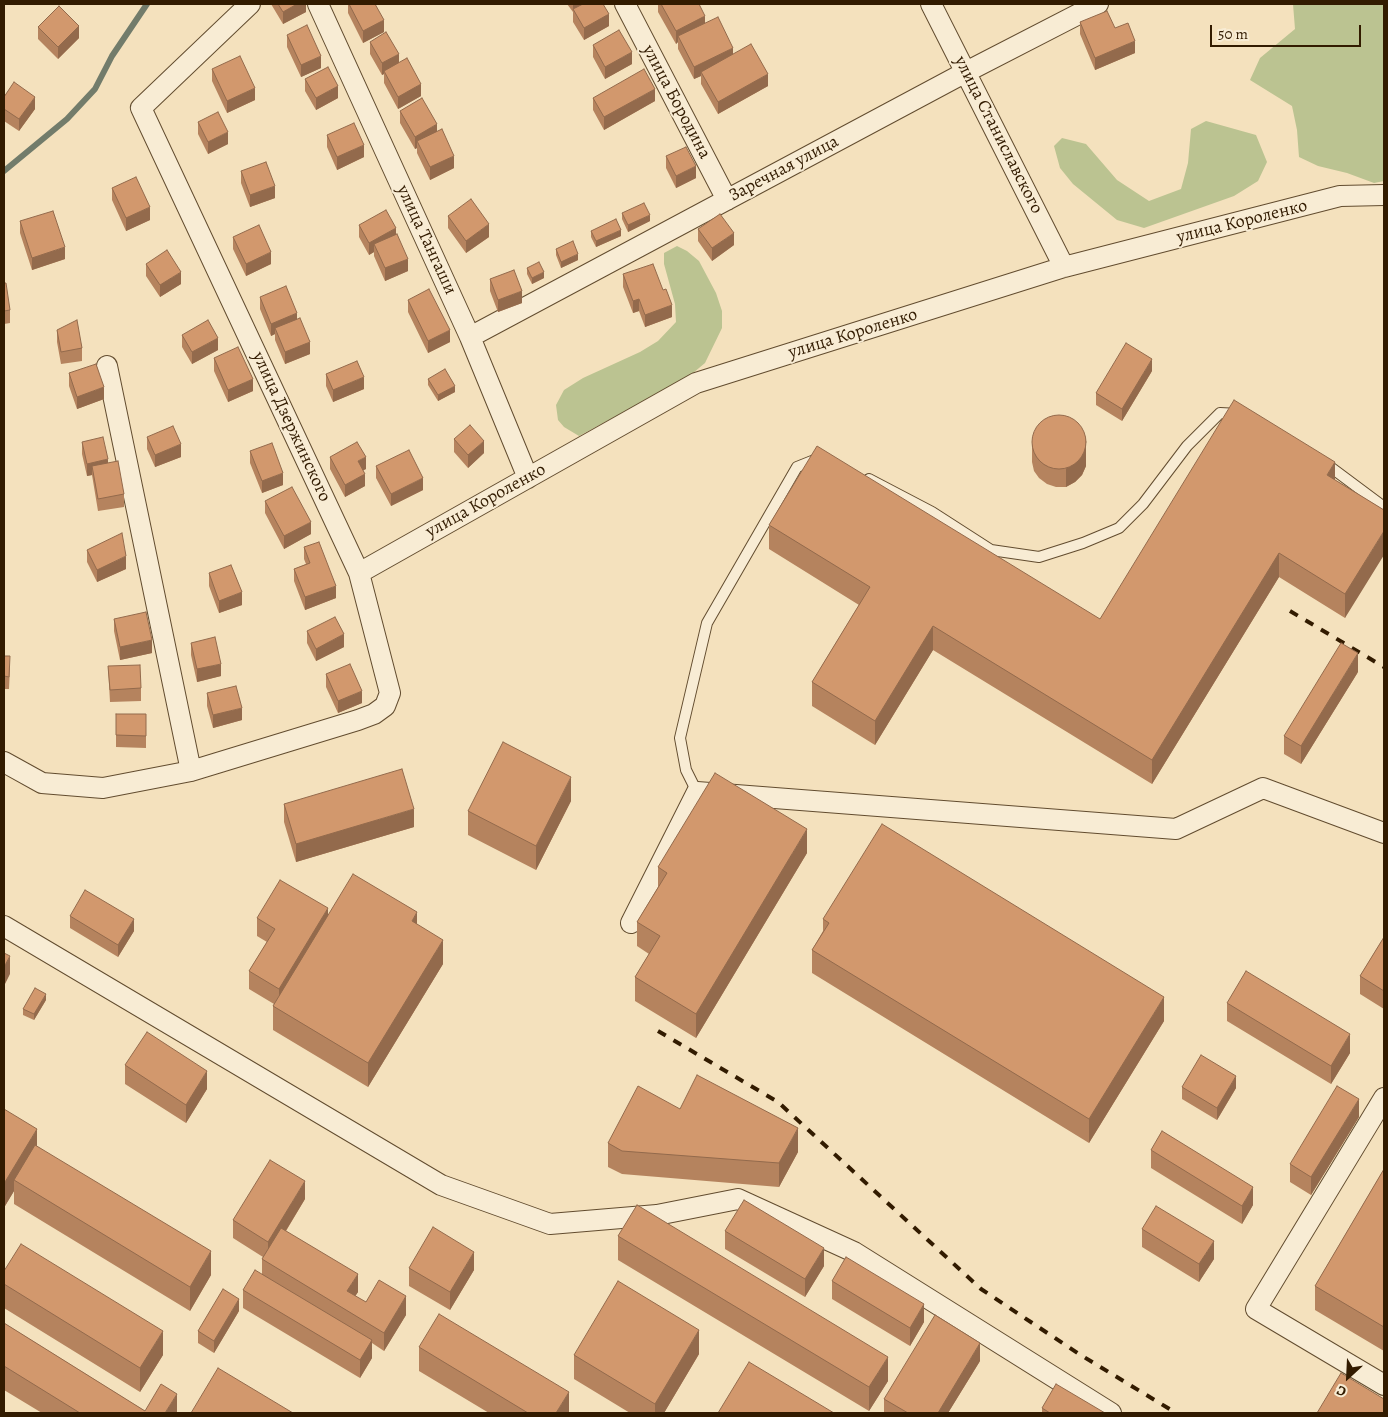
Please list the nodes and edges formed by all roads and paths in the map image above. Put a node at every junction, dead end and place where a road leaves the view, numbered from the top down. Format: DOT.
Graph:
graph roads {
  1 [pos="250,4"];
  2 [pos="318,4"];
  3 [pos="625,4"];
  4 [pos="931,4"];
  5 [pos="1098,4"];
  6 [pos="966,72"];
  7 [pos="1384,195"];
  8 [pos="728,200"];
  9 [pos="1064,267"];
  10 [pos="470,336"];
  11 [pos="107,366"];
  12 [pos="1248,414"];
  13 [pos="1314,455"];
  14 [pos="829,460"];
  15 [pos="863,475"];
  16 [pos="528,478"];
  17 [pos="1384,507"];
  18 [pos="359,573"];
  19 [pos="4,762"];
  20 [pos="191,771"];
  21 [pos="697,792"];
  22 [pos="1384,834"];
  23 [pos="631,923"];
  24 [pos="4,926"];
  25 [pos="1384,1098"];
  26 [pos="1384,1385"];
  27 [pos="1111,1413"];
  1 -- 18 [label="street, улица Дзержинского"];
  2 -- 10 [label="street, улица Тангаши"];
  3 -- 8 [label="street, улица Бородина"];
  4 -- 6 [label="street, улица Станиславского"];
  5 -- 6 [label="street, Заречная улица"];
  6 -- 8 [label="street, Заречная улица"];
  6 -- 9 [label="street, улица Станиславского"];
  7 -- 9 [label="street, улица Короленко"];
  8 -- 10 [label="street, Заречная улица"];
  9 -- 16 [label="street, улица Короленко"];
  10 -- 16 [label="street, улица Тангаши"];
  11 -- 20 [label="street"];
  12 -- 15 [label="lane"];
  13 -- 17 [label="lane"];
  14 -- 21 [label="lane"];
  16 -- 18 [label="street, улица Короленко"];
  18 -- 20 [label="street, улица Дзержинского"];
  19 -- 20 [label="street, улица Дзержинского"];
  21 -- 22 [label="street"];
  21 -- 23 [label="street"];
  24 -- 27 [label="street"];
  25 -- 26 [label="street"];
}
